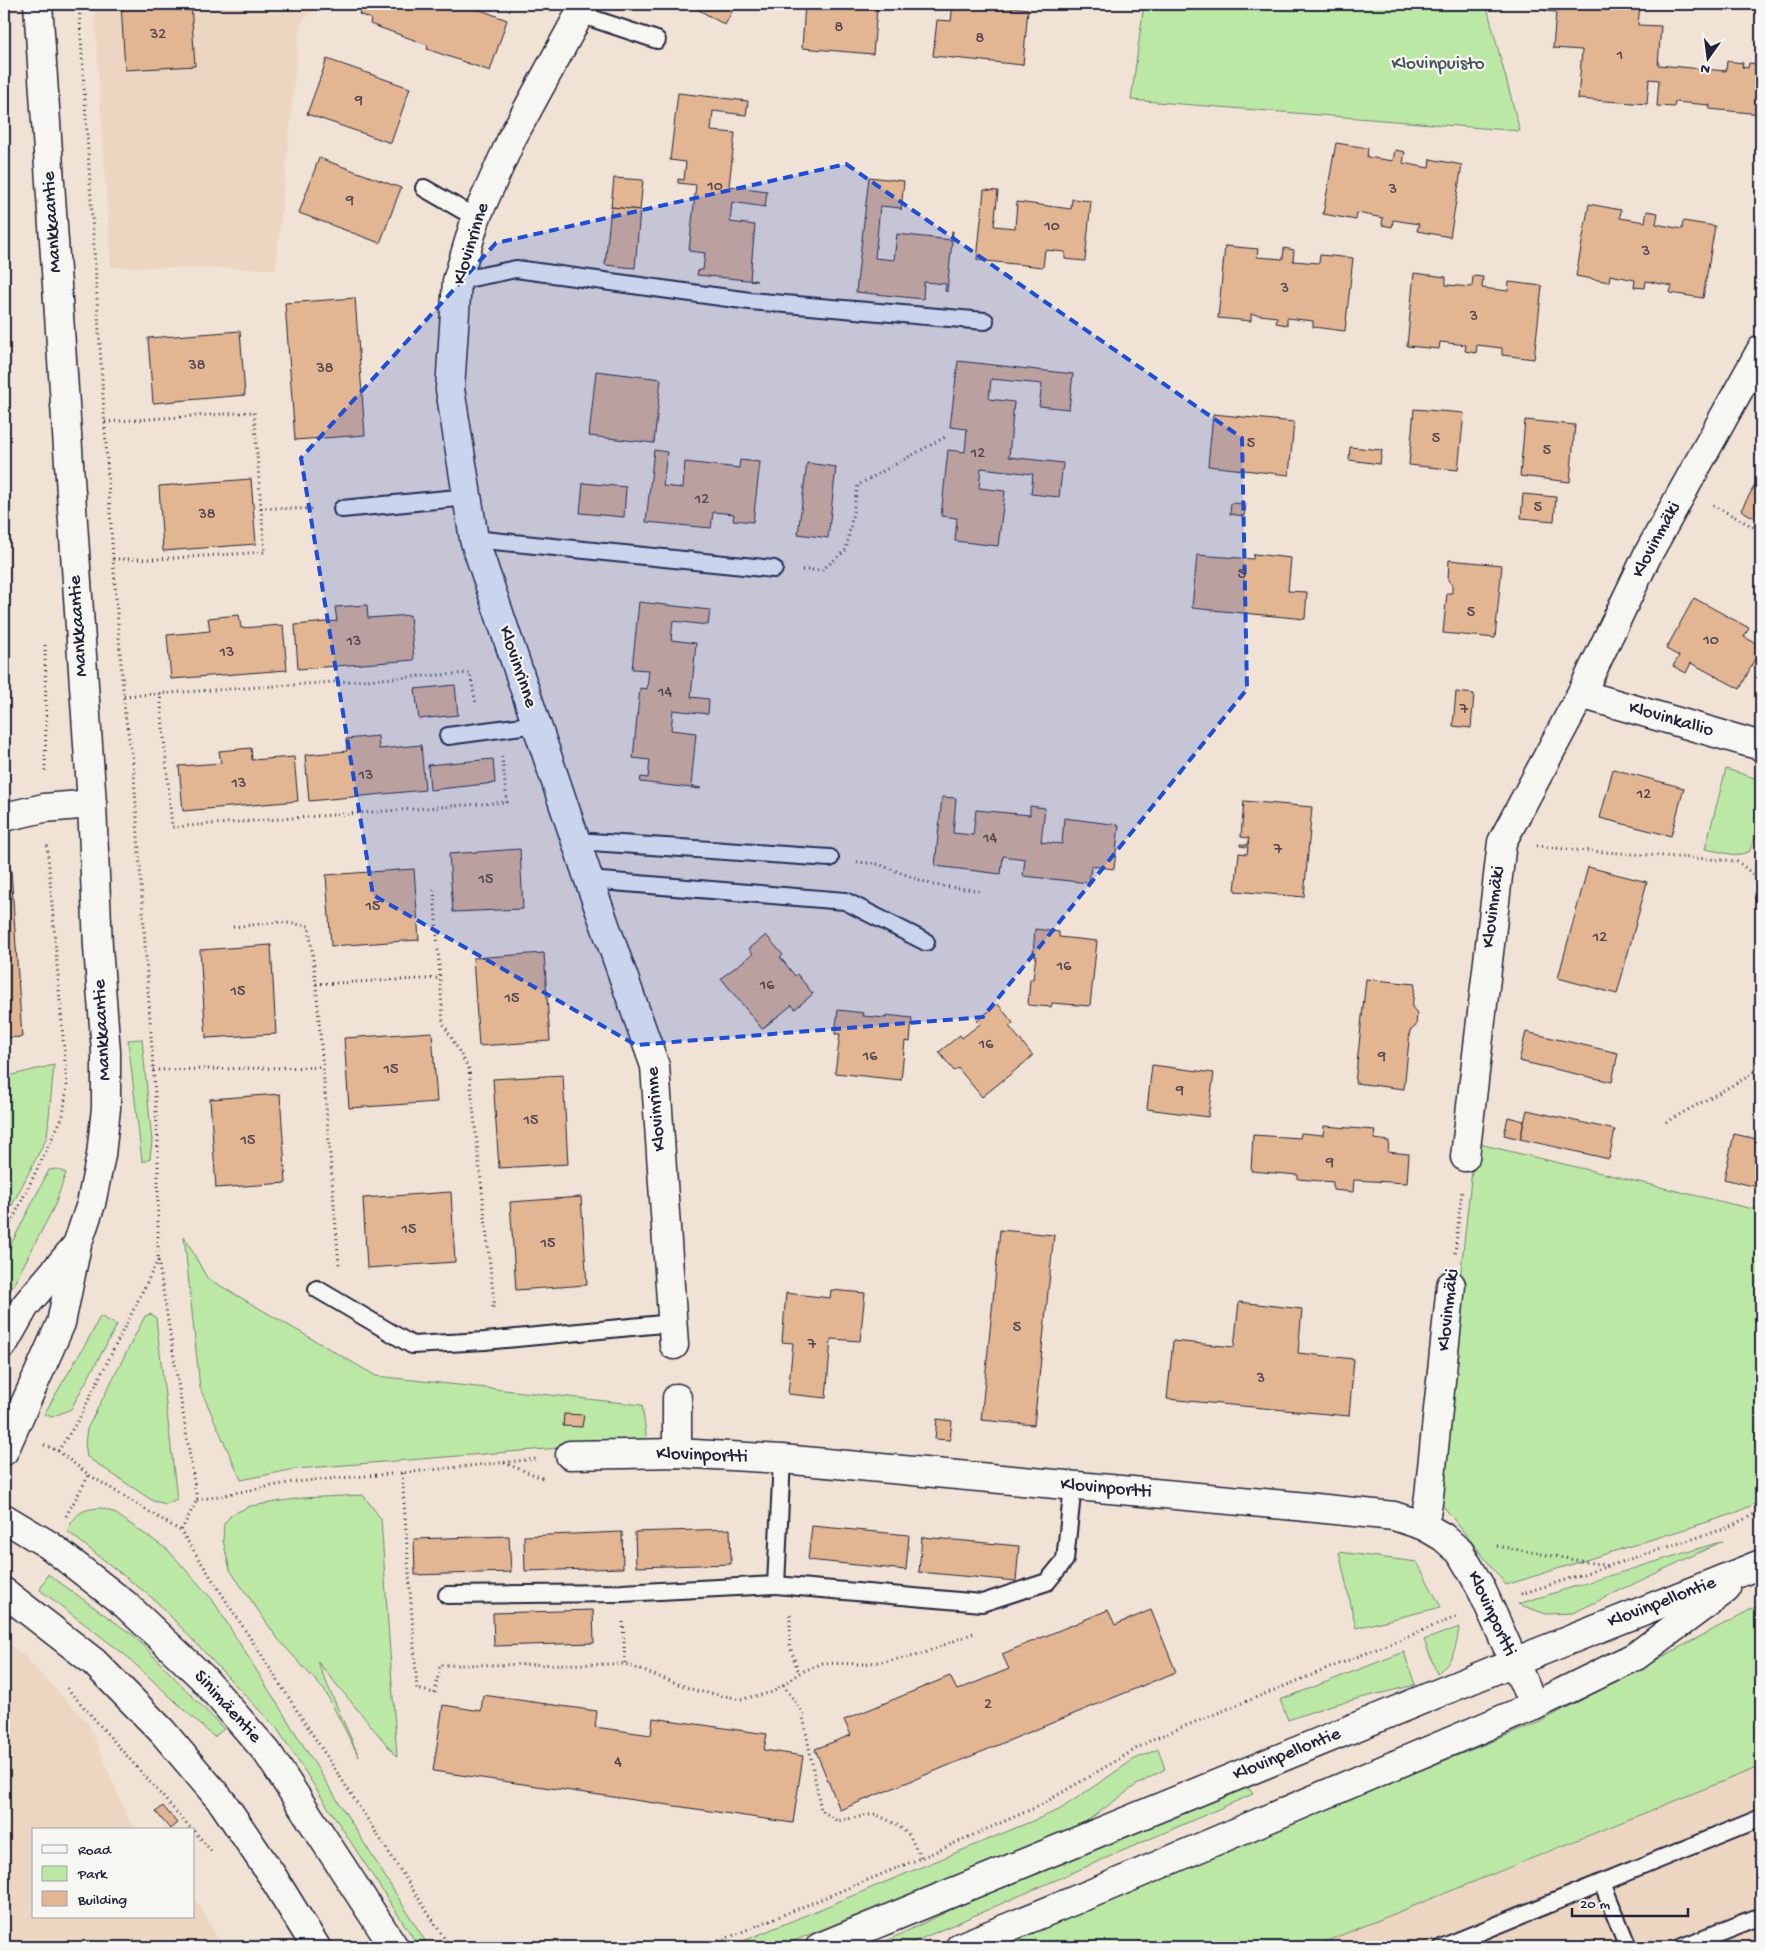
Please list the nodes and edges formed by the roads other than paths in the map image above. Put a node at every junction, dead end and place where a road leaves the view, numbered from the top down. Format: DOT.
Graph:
graph roads {
  1 [pos="38,4"];
  2 [pos="582,9"];
  3 [pos="657,40"];
  4 [pos="424,188"];
  5 [pos="476,218"];
  6 [pos="457,281"];
  7 [pos="985,321"];
  8 [pos="1761,350"];
  9 [pos="468,497"];
  10 [pos="342,509"];
  11 [pos="474,538"];
  12 [pos="774,569"];
  13 [pos="1581,694"];
  14 [pos="537,724"];
  15 [pos="448,736"];
  16 [pos="1761,746"];
  17 [pos="92,804"];
  18 [pos="4,817"];
  19 [pos="576,841"];
  20 [pos="830,858"];
  21 [pos="589,880"];
  22 [pos="926,942"];
  23 [pos="1465,1157"];
  24 [pos="77,1245"];
  25 [pos="1451,1286"];
  26 [pos="317,1289"];
  27 [pos="674,1334"];
  28 [pos="4,1343"];
  29 [pos="676,1398"];
  30 [pos="9,1441"];
  31 [pos="676,1453"];
  32 [pos="570,1456"];
  33 [pos="782,1459"];
  34 [pos="1073,1486"];
  35 [pos="4,1518"];
  36 [pos="1433,1531"];
  37 [pos="1758,1566"];
  38 [pos="776,1585"];
  39 [pos="4,1592"];
  40 [pos="447,1595"];
  41 [pos="1514,1662"];
  42 [pos="1534,1706"];
  43 [pos="1761,1818"];
  44 [pos="1602,1883"];
  45 [pos="1761,1916"];
  46 [pos="316,1947"];
  47 [pos="394,1947"];
  48 [pos="820,1947"];
  49 [pos="960,1947"];
  50 [pos="1443,1947"];
  51 [pos="1628,1947"];
  52 [pos="1682,1947"];
  1 -- 17 [label="main road, Mankkaantie"];
  2 -- 3 [label="lane"];
  2 -- 5 [label="main road, Klovinrinne"];
  4 -- 5 [label="lane"];
  5 -- 6 [label="main road, Klovinrinne"];
  6 -- 7 [label="lane"];
  6 -- 9 [label="main road, Klovinrinne"];
  8 -- 13 [label="main road, Klovinmäki"];
  9 -- 10 [label="lane"];
  9 -- 11 [label="main road, Klovinrinne"];
  11 -- 12 [label="lane"];
  11 -- 14 [label="main road, Klovinrinne"];
  13 -- 16 [label="main road, Klovinkallio"];
  13 -- 23 [label="main road, Klovinmäki"];
  14 -- 15 [label="lane"];
  14 -- 19 [label="main road, Klovinrinne"];
  17 -- 18 [label="main road"];
  17 -- 24 [label="main road, Mankkaantie"];
  19 -- 20 [label="lane"];
  19 -- 21 [label="main road, Klovinrinne"];
  21 -- 22 [label="lane"];
  21 -- 27 [label="main road, Klovinrinne"];
  24 -- 28 [label="main road, Mankkaantie"];
  24 -- 30 [label="main road, Mankkaantie"];
  25 -- 36 [label="main road, Klovinmäki"];
  26 -- 27 [label="lane"];
  29 -- 31 [label="main road"];
  31 -- 32 [label="main road, Klovinportti"];
  31 -- 33 [label="main road, Klovinportti"];
  33 -- 34 [label="main road, Klovinportti"];
  33 -- 38 [label="lane"];
  34 -- 36 [label="main road, Klovinportti"];
  34 -- 38 [label="lane"];
  35 -- 47 [label="main road, Sinimäentie"];
  36 -- 41 [label="main road, Klovinportti"];
  37 -- 41 [label="main road, Klovinpellontie"];
  37 -- 42 [label="main road, Klovinpellontie"];
  38 -- 40 [label="lane"];
  39 -- 46 [label="main road"];
  41 -- 42 [label="main road, Klovinportti"];
  41 -- 48 [label="main road, Klovinpellontie"];
  42 -- 49 [label="main road, Klovinpellontie"];
  43 -- 44 [label="lane"];
  44 -- 50 [label="lane"];
  44 -- 51 [label="lane"];
  45 -- 52 [label="lane"];
}
